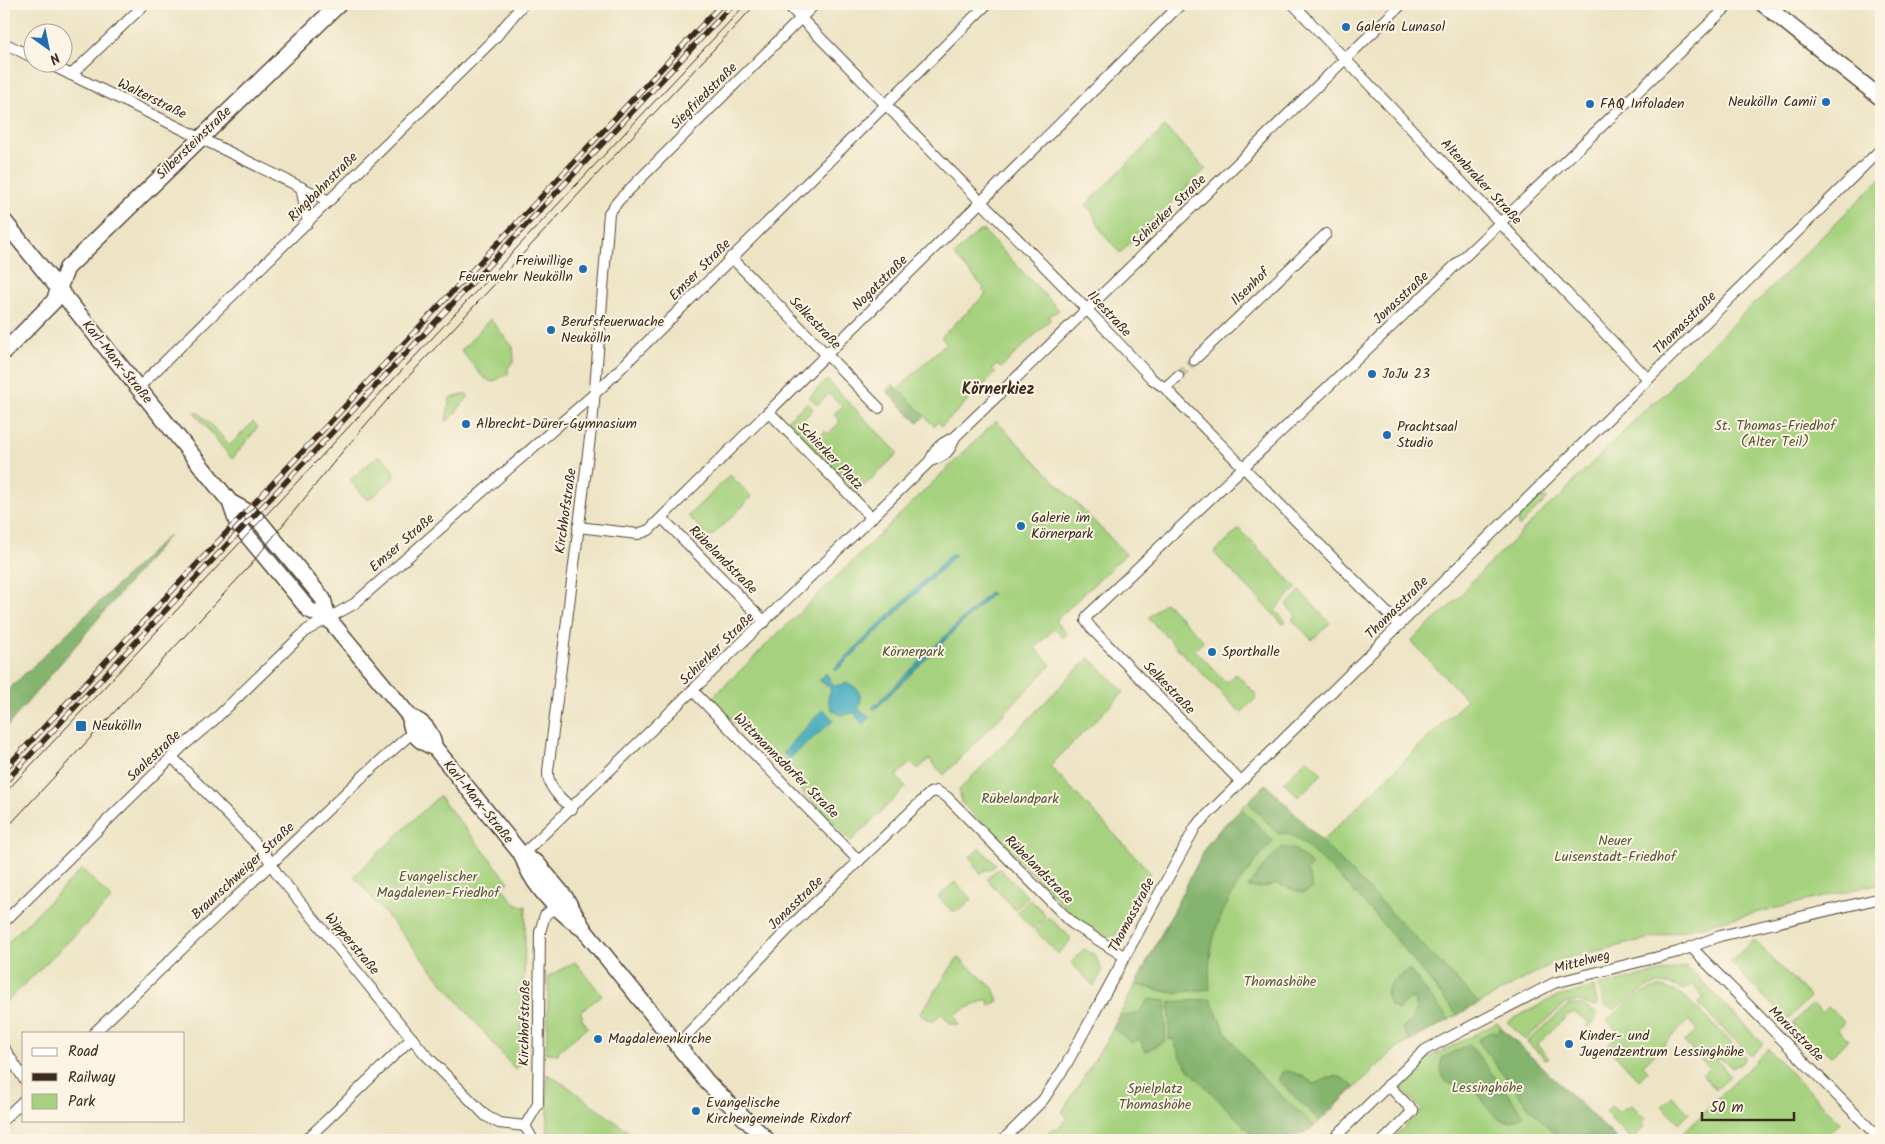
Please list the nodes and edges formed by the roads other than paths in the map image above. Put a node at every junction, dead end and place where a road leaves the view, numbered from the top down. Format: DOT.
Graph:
graph roads {
  1 [pos="146,4"];
  2 [pos="339,4"];
  3 [pos="523,4"];
  4 [pos="815,4"];
  5 [pos="987,4"];
  6 [pos="1181,4"];
  7 [pos="1294,4"];
  8 [pos="1402,4"];
  9 [pos="1730,4"];
  10 [pos="1763,4"];
  11 [pos="789,6"];
  12 [pos="801,18"];
  13 [pos="4,42"];
  14 [pos="22,51"];
  15 [pos="1346,59"];
  16 [pos="64,72"];
  17 [pos="71,76"];
  18 [pos="1881,98"];
  19 [pos="885,104"];
  20 [pos="200,138"];
  21 [pos="1881,149"];
  22 [pos="301,187"];
  23 [pos="329,201"];
  24 [pos="981,202"];
  25 [pos="612,208"];
  26 [pos="4,222"];
  27 [pos="308,223"];
  28 [pos="1500,223"];
  29 [pos="1326,234"];
  30 [pos="732,257"];
  31 [pos="58,289"];
  32 [pos="1087,310"];
  33 [pos="4,352"];
  34 [pos="827,355"];
  35 [pos="1194,360"];
  36 [pos="1178,376"];
  37 [pos="1648,379"];
  38 [pos="139,387"];
  39 [pos="1166,388"];
  40 [pos="595,392"];
  41 [pos="879,408"];
  42 [pos="769,412"];
  43 [pos="1242,468"];
  44 [pos="662,518"];
  45 [pos="872,518"];
  46 [pos="578,527"];
  47 [pos="1091,612"];
  48 [pos="328,618"];
  49 [pos="765,622"];
  50 [pos="1399,625"];
  51 [pos="693,692"];
  52 [pos="411,725"];
  53 [pos="172,757"];
  54 [pos="1240,780"];
  55 [pos="941,793"];
  56 [pos="572,809"];
  57 [pos="522,855"];
  58 [pos="860,861"];
  59 [pos="270,863"];
  60 [pos="1881,898"];
  61 [pos="556,906"];
  62 [pos="4,922"];
  63 [pos="585,931"];
  64 [pos="1691,947"];
  65 [pos="1125,957"];
  66 [pos="95,1032"];
  67 [pos="412,1038"];
  68 [pos="677,1045"];
  69 [pos="4,1048"];
  70 [pos="22,1076"];
  71 [pos="1388,1085"];
  72 [pos="22,1102"];
  73 [pos="4,1119"];
  74 [pos="525,1126"];
  75 [pos="306,1140"];
  76 [pos="533,1140"];
  77 [pos="767,1140"];
  78 [pos="1003,1140"];
  79 [pos="1332,1140"];
  80 [pos="1384,1140"];
  81 [pos="1881,1140"];
  1 -- 17 [label="street"];
  2 -- 20 [label="main road, Silbersteinstraße"];
  3 -- 23 [label="street, Ringbahnstraße"];
  4 -- 12 [label="street, Siegfriedstraße"];
  5 -- 19 [label="street, Emser Straße"];
  6 -- 24 [label="street, Nogatstraße"];
  7 -- 15 [label="street, Altenbraker Straße"];
  8 -- 15 [label="street, Schierker Straße"];
  9 -- 28 [label="street, Jonasstraße"];
  10 -- 18 [label="main road"];
  11 -- 12 [label="street, Ilsestraße"];
  12 -- 19 [label="street, Ilsestraße"];
  12 -- 25 [label="street, Siegfriedstraße"];
  13 -- 14 [label="street"];
  15 -- 28 [label="street, Altenbraker Straße"];
  15 -- 32 [label="street, Schierker Straße"];
  16 -- 17 [label="street, Walterstraße"];
  17 -- 20 [label="street, Walterstraße"];
  19 -- 24 [label="street, Ilsestraße"];
  19 -- 30 [label="street, Emser Straße"];
  20 -- 22 [label="street, Walterstraße"];
  20 -- 31 [label="main road, Silbersteinstraße"];
  21 -- 37 [label="street, Thomasstraße"];
  22 -- 23 [label="street, Walterstraße"];
  22 -- 27 [label="street"];
  23 -- 27 [label="street, Ringbahnstraße"];
  24 -- 32 [label="street, Ilsestraße"];
  24 -- 34 [label="street, Nogatstraße"];
  25 -- 40 [label="street, Kirchhofstraße"];
  26 -- 31 [label="main road, Karl-Marx-Straße"];
  27 -- 38 [label="street, Ringbahnstraße"];
  28 -- 37 [label="street, Altenbraker Straße"];
  28 -- 43 [label="street, Jonasstraße"];
  29 -- 35 [label="street, Ilsenhof"];
  30 -- 34 [label="street, Selkestraße"];
  30 -- 40 [label="street, Emser Straße"];
  31 -- 33 [label="main road, Silbersteinstraße"];
  31 -- 38 [label="main road, Karl-Marx-Straße"];
  32 -- 39 [label="street, Ilsestraße"];
  32 -- 45 [label="street, Schierker Straße"];
  34 -- 41 [label="street, Selkestraße"];
  34 -- 42 [label="street, Nogatstraße"];
  36 -- 39 [label="street"];
  37 -- 50 [label="street, Thomasstraße"];
  38 -- 48 [label="main road, Karl-Marx-Straße"];
  39 -- 43 [label="street, Ilsestraße"];
  40 -- 46 [label="street, Kirchhofstraße"];
  40 -- 48 [label="street, Emser Straße"];
  42 -- 44 [label="street, Nogatstraße"];
  42 -- 45 [label="street, Schierker Platz"];
  43 -- 47 [label="street, Jonasstraße"];
  43 -- 50 [label="street, Ilsestraße"];
  44 -- 46 [label="street, Nogatstraße"];
  44 -- 49 [label="street, Rübelandstraße"];
  45 -- 49 [label="street, Schierker Straße"];
  46 -- 56 [label="street, Kirchhofstraße"];
  47 -- 54 [label="street, Selkestraße"];
  48 -- 52 [label="main road, Karl-Marx-Straße"];
  48 -- 53 [label="street, Saalestraße"];
  49 -- 51 [label="street, Schierker Straße"];
  50 -- 54 [label="street, Thomasstraße"];
  51 -- 56 [label="street, Schierker Straße"];
  51 -- 58 [label="street, Wittmannsdorfer Straße"];
  52 -- 57 [label="main road, Karl-Marx-Straße"];
  52 -- 59 [label="street, Braunschweiger Straße"];
  53 -- 59 [label="street, Wipperstraße"];
  53 -- 62 [label="street, Saalestraße"];
  54 -- 65 [label="street, Thomasstraße"];
  55 -- 58 [label="street, Jonasstraße"];
  55 -- 65 [label="street, Rübelandstraße"];
  56 -- 57 [label="street, Schierker Straße"];
  57 -- 61 [label="main road, Karl-Marx-Straße"];
  57 -- 63 [label="main road, Karl-Marx-Straße"];
  58 -- 68 [label="street, Jonasstraße"];
  59 -- 66 [label="street, Braunschweiger Straße"];
  59 -- 67 [label="street, Wipperstraße"];
  60 -- 64 [label="street, Mittelweg"];
  61 -- 63 [label="main road, Karl-Marx-Straße"];
  61 -- 74 [label="street, Kirchhofstraße"];
  63 -- 68 [label="main road, Karl-Marx-Straße"];
  64 -- 71 [label="street, Mittelweg"];
  64 -- 81 [label="street, Morusstraße"];
  65 -- 78 [label="street, Thomasstraße"];
  67 -- 74 [label="street, Wipperstraße"];
  67 -- 75 [label="street"];
  68 -- 77 [label="main road, Karl-Marx-Straße"];
  69 -- 70 [label="street"];
  71 -- 79 [label="street, Mittelweg"];
  71 -- 80 [label="street"];
  72 -- 73 [label="street"];
  74 -- 76 [label="street"];
}
